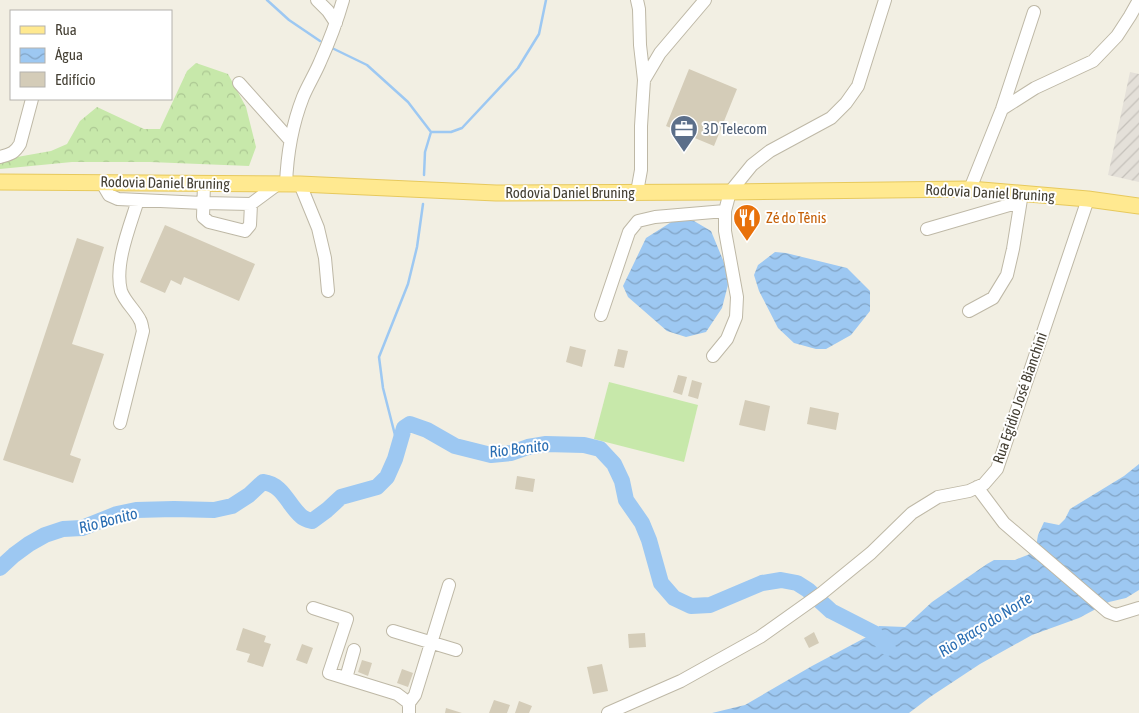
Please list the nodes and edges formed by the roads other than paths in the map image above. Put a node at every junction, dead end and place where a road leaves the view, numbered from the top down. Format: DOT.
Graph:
graph roads {
  1 [pos="317,0"];
  2 [pos="343,0"];
  3 [pos="637,0"];
  4 [pos="704,0"];
  5 [pos="885,0"];
  6 [pos="1139,0"];
  7 [pos="1034,12"];
  8 [pos="336,23"];
  9 [pos="644,80"];
  10 [pos="239,83"];
  11 [pos="32,100"];
  12 [pos="1002,109"];
  13 [pos="290,140"];
  14 [pos="0,157"];
  15 [pos="0,182"];
  16 [pos="102,183"];
  17 [pos="204,184"];
  18 [pos="288,184"];
  19 [pos="970,189"];
  20 [pos="637,192"];
  21 [pos="730,192"];
  22 [pos="1021,198"];
  23 [pos="1088,199"];
  24 [pos="138,200"];
  25 [pos="203,203"];
  26 [pos="251,204"];
  27 [pos="1139,206"];
  28 [pos="725,211"];
  29 [pos="927,229"];
  30 [pos="328,291"];
  31 [pos="969,311"];
  32 [pos="601,314"];
  33 [pos="713,356"];
  34 [pos="120,423"];
  35 [pos="976,488"];
  36 [pos="449,585"];
  37 [pos="313,608"];
  38 [pos="1139,608"];
  39 [pos="393,631"];
  40 [pos="431,642"];
  41 [pos="354,650"];
  42 [pos="456,650"];
  43 [pos="346,678"];
  44 [pos="409,708"];
  45 [pos="608,713"];
  1 -- 8 [label="street"];
  2 -- 8 [label="street"];
  3 -- 9 [label="street"];
  4 -- 9 [label="street"];
  5 -- 21 [label="street"];
  6 -- 12 [label="street"];
  7 -- 12 [label="street"];
  8 -- 13 [label="street"];
  9 -- 20 [label="street"];
  10 -- 13 [label="street"];
  11 -- 14 [label="street"];
  12 -- 19 [label="street"];
  13 -- 18 [label="street"];
  15 -- 16 [label="main road, Rodovia Daniel Bruning"];
  16 -- 17 [label="main road, Rodovia Daniel Bruning"];
  16 -- 24 [label="street"];
  17 -- 18 [label="main road, Rodovia Daniel Bruning"];
  17 -- 25 [label="street"];
  18 -- 20 [label="main road, Rodovia Daniel Bruning"];
  18 -- 26 [label="street"];
  18 -- 30 [label="street"];
  19 -- 21 [label="main road, Rodovia Daniel Bruning"];
  19 -- 22 [label="main road, Rodovia Daniel Bruning"];
  20 -- 21 [label="main road, Rodovia Daniel Bruning"];
  21 -- 28 [label="street"];
  22 -- 23 [label="main road, Rodovia Daniel Bruning"];
  22 -- 29 [label="street"];
  22 -- 31 [label="street"];
  23 -- 27 [label="main road, Rodovia Daniel Bruning"];
  23 -- 35 [label="street, Rua Egídio José Bianchini"];
  24 -- 25 [label="street"];
  24 -- 34 [label="street"];
  25 -- 26 [label="street"];
  25 -- 26 [label="street"];
  28 -- 32 [label="street"];
  28 -- 33 [label="street"];
  35 -- 38 [label="street"];
  35 -- 45 [label="street, Rua Egídio José Bianchini"];
  36 -- 40 [label="street"];
  37 -- 43 [label="street"];
  39 -- 40 [label="street"];
  40 -- 42 [label="street"];
  40 -- 44 [label="street"];
  41 -- 43 [label="street"];
  43 -- 44 [label="street"];
}
